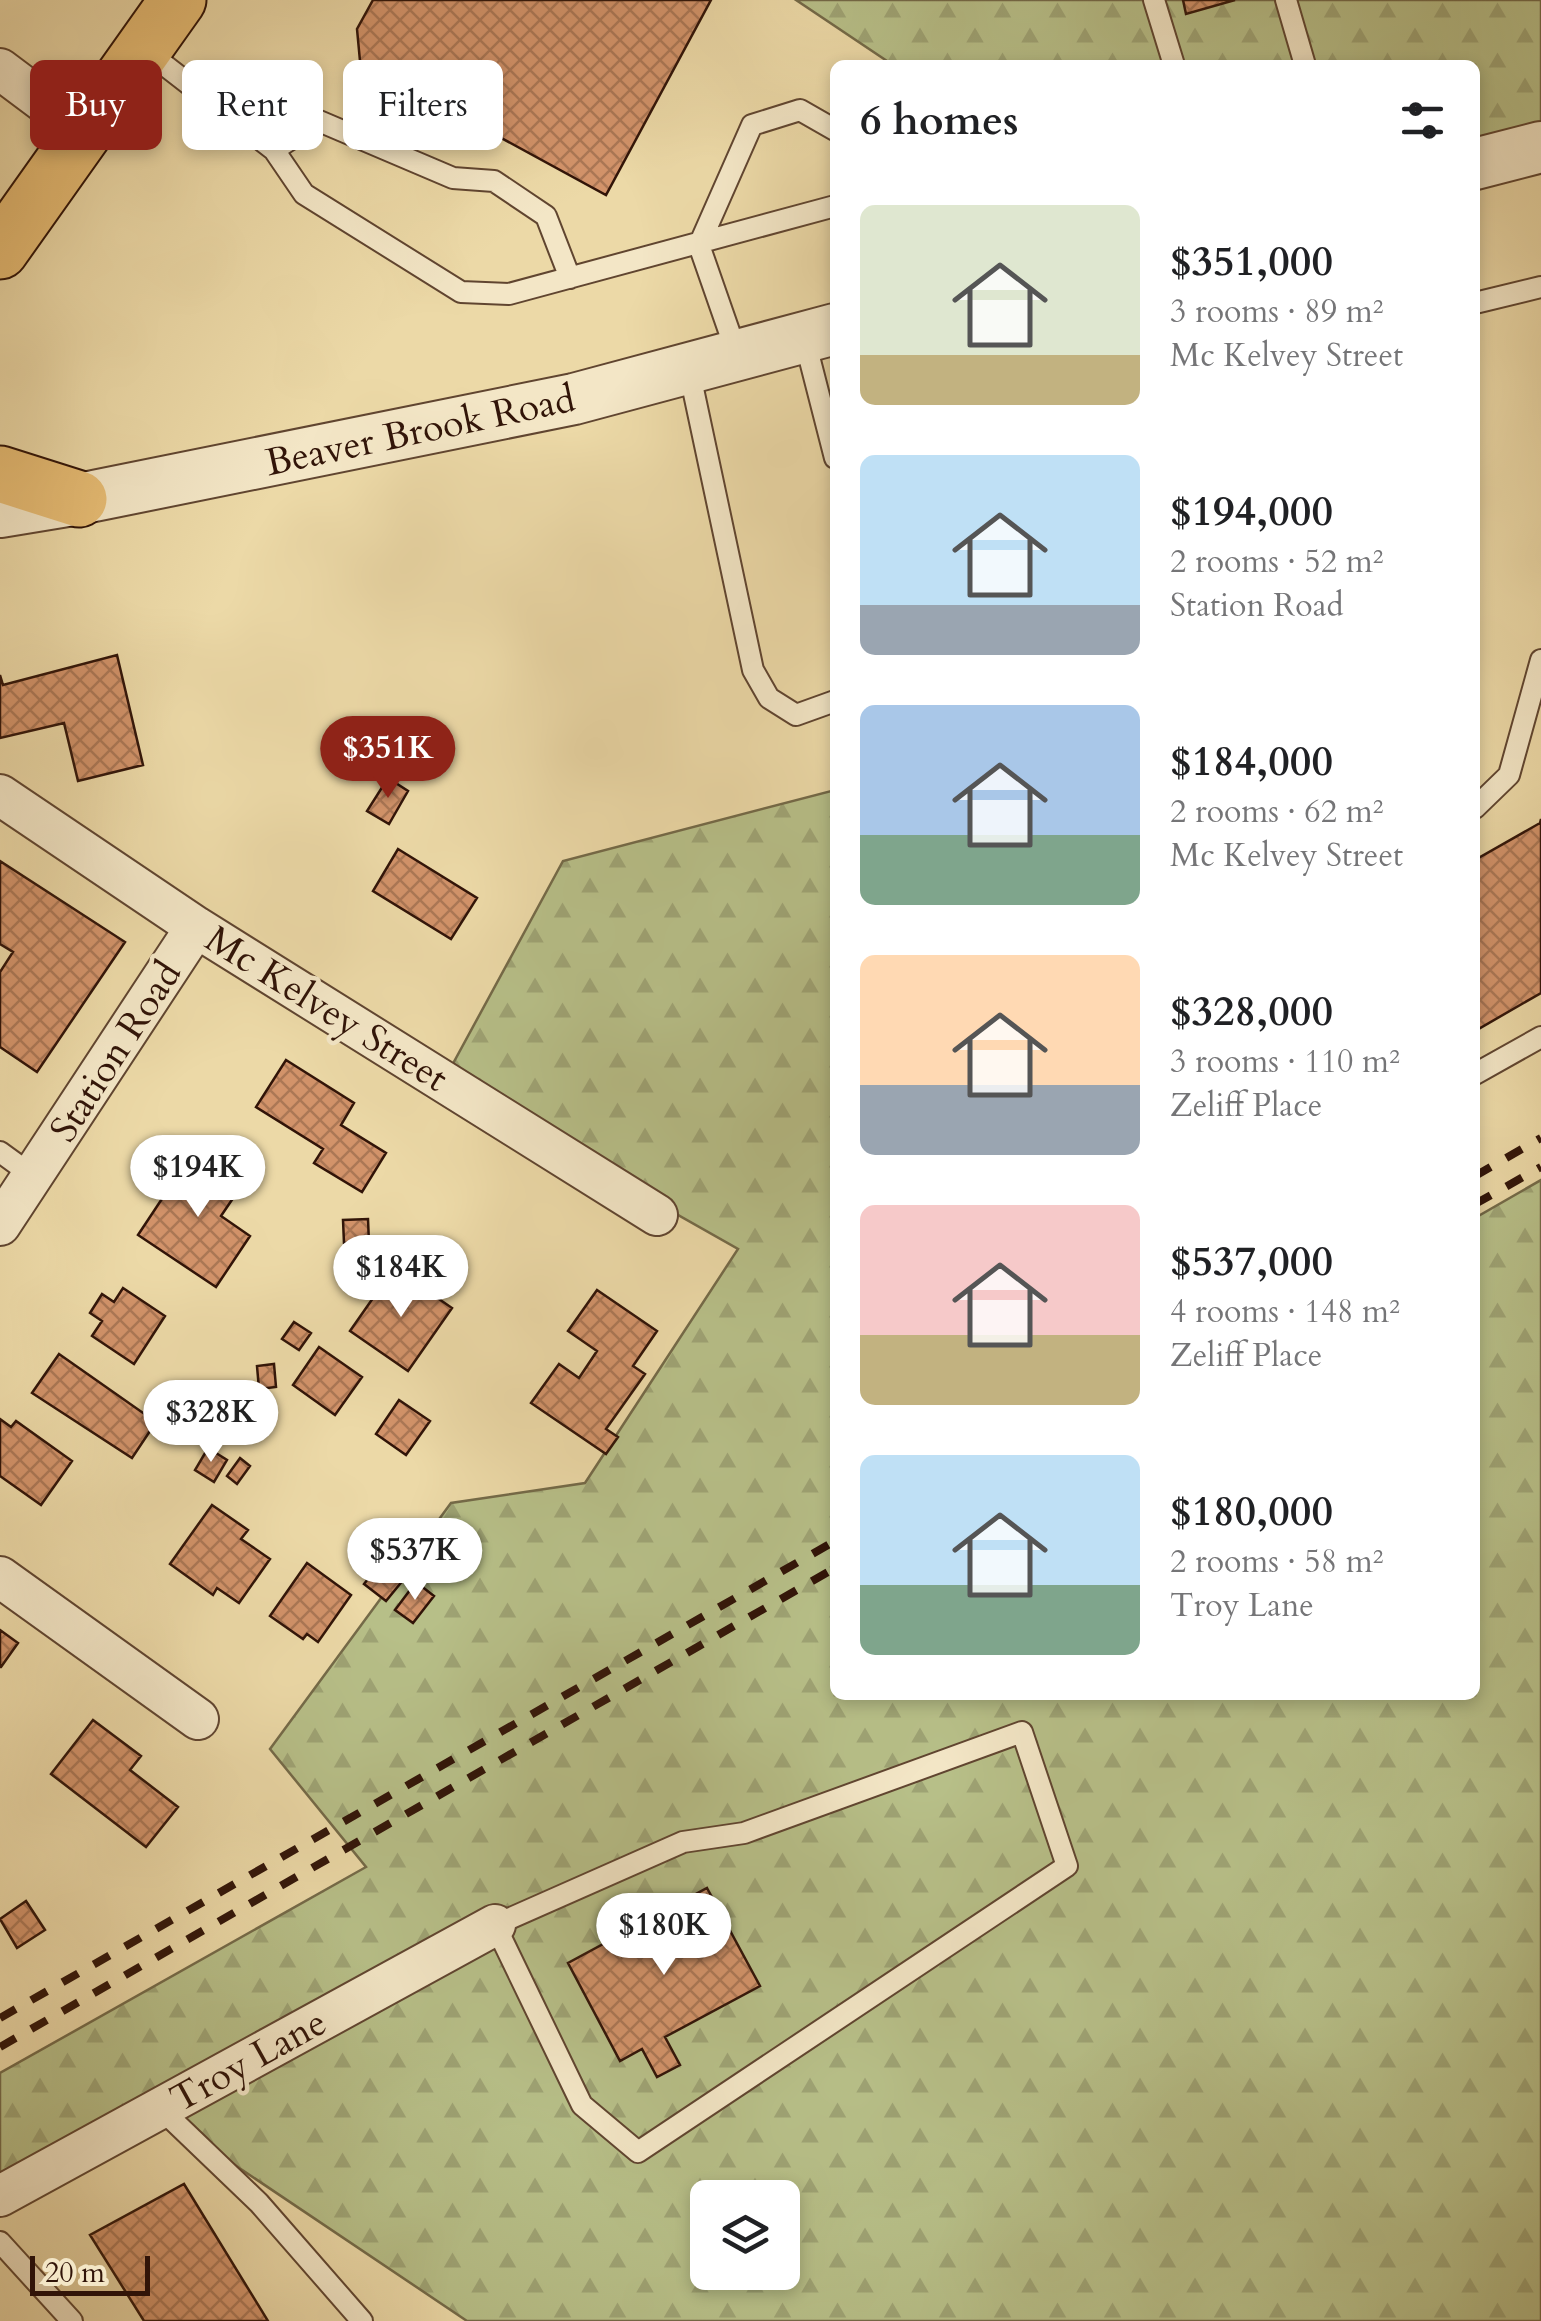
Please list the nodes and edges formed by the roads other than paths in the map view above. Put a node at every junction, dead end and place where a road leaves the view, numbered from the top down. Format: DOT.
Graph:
graph roads {
  1 [pos="178,0"];
  2 [pos="1154,0"];
  3 [pos="1286,0"];
  4 [pos="144,48"];
  5 [pos="136,60"];
  6 [pos="1172,60"];
  7 [pos="1304,60"];
  8 [pos="0,69"];
  9 [pos="182,78"];
  10 [pos="30,96"];
  11 [pos="323,124"];
  12 [pos="830,127"];
  13 [pos="1541,147"];
  14 [pos="72,150"];
  15 [pos="274,150"];
  16 [pos="1480,163"];
  17 [pos="830,207"];
  18 [pos="699,244"];
  19 [pos="0,251"];
  20 [pos="570,278"];
  21 [pos="1541,287"];
  22 [pos="1480,302"];
  23 [pos="820,333"];
  24 [pos="737,356"];
  25 [pos="689,368"];
  26 [pos="830,416"];
  27 [pos="0,474"];
  28 [pos="79,499"];
  29 [pos="0,512"];
  30 [pos="1541,660"];
  31 [pos="830,703"];
  32 [pos="0,796"];
  33 [pos="1480,803"];
  34 [pos="196,927"];
  35 [pos="1541,1037"];
  36 [pos="1480,1071"];
  37 [pos="0,1152"];
  38 [pos="33,1176"];
  39 [pos="657,1215"];
  40 [pos="0,1224"];
  41 [pos="0,1577"];
  42 [pos="198,1719"];
  43 [pos="495,1925"];
  44 [pos="160,2108"];
  45 [pos="0,2196"];
  46 [pos="0,2242"];
  47 [pos="72,2321"];
  48 [pos="362,2321"];
  1 -- 4 [label="main road"];
  2 -- 6 [label="lane"];
  3 -- 7 [label="lane"];
  4 -- 5 [label="main road"];
  4 -- 9 [label="lane"];
  8 -- 10 [label="street"];
  11 -- 20 [label="lane"];
  12 -- 18 [label="lane"];
  13 -- 16 [label="street"];
  14 -- 19 [label="main road"];
  15 -- 20 [label="lane"];
  17 -- 18 [label="lane"];
  18 -- 20 [label="lane"];
  18 -- 24 [label="lane"];
  21 -- 22 [label="lane"];
  23 -- 24 [label="street, Beaver Brook Road"];
  23 -- 26 [label="lane"];
  24 -- 25 [label="street, Beaver Brook Road"];
  25 -- 28 [label="street, Beaver Brook Road"];
  25 -- 31 [label="lane"];
  27 -- 28 [label="main road"];
  28 -- 29 [label="street, Beaver Brook Road"];
  30 -- 33 [label="lane"];
  32 -- 34 [label="street, Mc Kelvey Street"];
  34 -- 38 [label="street, Station Road"];
  34 -- 39 [label="street, Mc Kelvey Street"];
  35 -- 36 [label="lane"];
  37 -- 38 [label="lane"];
  38 -- 40 [label="street, Station Road"];
  41 -- 42 [label="street"];
  43 -- 43 [label="lane"];
  43 -- 44 [label="street, Troy Lane"];
  44 -- 45 [label="street, Troy Lane"];
  44 -- 48 [label="lane"];
  46 -- 47 [label="lane"];
}
